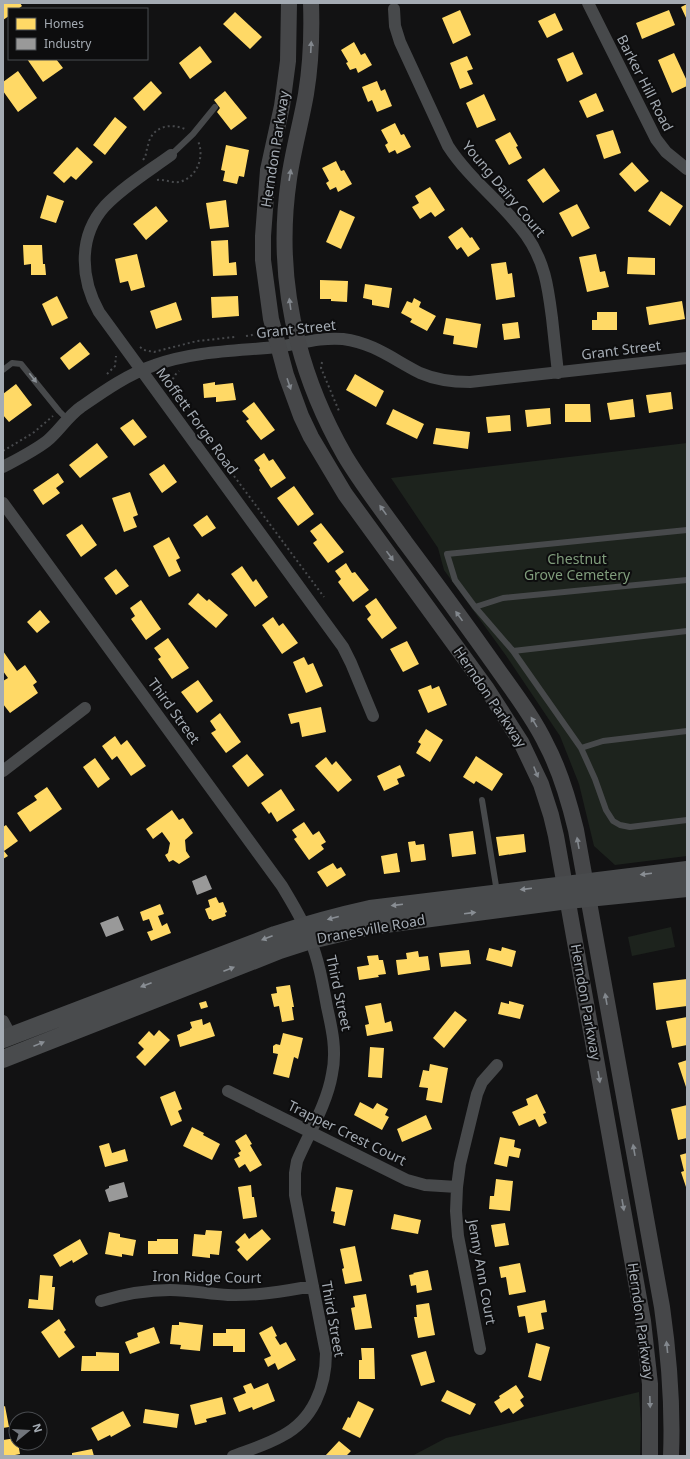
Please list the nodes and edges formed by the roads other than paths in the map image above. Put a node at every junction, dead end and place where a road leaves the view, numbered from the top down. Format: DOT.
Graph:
graph roads {
  1 [pos="289,3"];
  2 [pos="311,3"];
  3 [pos="593,5"];
  4 [pos="394,10"];
  5 [pos="215,107"];
  6 [pos="171,155"];
  7 [pos="687,169"];
  8 [pos="298,343"];
  9 [pos="278,346"];
  10 [pos="687,358"];
  11 [pos="3,370"];
  12 [pos="141,370"];
  13 [pos="558,373"];
  14 [pos="68,420"];
  15 [pos="3,467"];
  16 [pos="3,503"];
  17 [pos="687,530"];
  18 [pos="687,580"];
  19 [pos="475,607"];
  20 [pos="687,631"];
  21 [pos="513,651"];
  22 [pos="85,708"];
  23 [pos="373,716"];
  24 [pos="687,731"];
  25 [pos="581,748"];
  26 [pos="3,771"];
  27 [pos="482,800"];
  28 [pos="687,820"];
  29 [pos="687,870"];
  30 [pos="687,888"];
  31 [pos="587,890"];
  32 [pos="566,892"];
  33 [pos="498,901"];
  34 [pos="307,933"];
  35 [pos="6,1032"];
  36 [pos="3,1059"];
  37 [pos="497,1065"];
  38 [pos="228,1091"];
  39 [pos="310,1132"];
  40 [pos="457,1187"];
  41 [pos="313,1286"];
  42 [pos="102,1301"];
  43 [pos="480,1348"];
  44 [pos="233,1456"];
  45 [pos="650,1456"];
  46 [pos="671,1456"];
  1 -- 9 [label="main road, Herndon Parkway"];
  8 -- 2 [label="main road, Herndon Parkway, one-way"];
  3 -- 7 [label="street, Barker Hill Road"];
  4 -- 13 [label="street, Young Dairy Court"];
  5 -- 6 [label="lane"];
  6 -- 12 [label="street, Moffett Forge Road"];
  8 -- 9 [label="street, Grant Street"];
  8 -- 13 [label="street, Grant Street"];
  31 -- 8 [label="main road, Herndon Parkway, one-way"];
  9 -- 12 [label="street, Grant Street"];
  9 -- 32 [label="main road, Herndon Parkway, one-way"];
  10 -- 13 [label="street, Grant Street"];
  11 -- 14 [label="lane, one-way"];
  12 -- 14 [label="street, Grant Street"];
  12 -- 23 [label="street, Moffett Forge Road"];
  14 -- 15 [label="street, Grant Street"];
  16 -- 34 [label="street, Third Street"];
  17 -- 19 [label="lane"];
  18 -- 19 [label="lane"];
  19 -- 21 [label="lane"];
  20 -- 21 [label="lane"];
  21 -- 25 [label="lane"];
  22 -- 26 [label="street"];
  24 -- 25 [label="lane"];
  25 -- 28 [label="lane"];
  27 -- 33 [label="lane"];
  29 -- 31 [label="main road, Dranesville Road, one-way"];
  30 -- 31 [label="main road, Dranesville Road"];
  31 -- 32 [label="main road, Dranesville Road"];
  46 -- 31 [label="main road, Herndon Parkway, one-way"];
  32 -- 33 [label="main road, Dranesville Road"];
  32 -- 45 [label="main road, Herndon Parkway, one-way"];
  33 -- 34 [label="main road, Dranesville Road"];
  34 -- 35 [label="main road, Dranesville Road, one-way"];
  36 -- 34 [label="main road, Dranesville Road, one-way"];
  34 -- 39 [label="street, Third Street"];
  37 -- 40 [label="street, Jenny Ann Court"];
  38 -- 39 [label="street, Trapper Crest Court"];
  39 -- 40 [label="street, Trapper Crest Court"];
  39 -- 41 [label="street, Third Street"];
  40 -- 43 [label="street, Jenny Ann Court"];
  41 -- 42 [label="street, Iron Ridge Court"];
  41 -- 44 [label="street, Third Street"];
}
